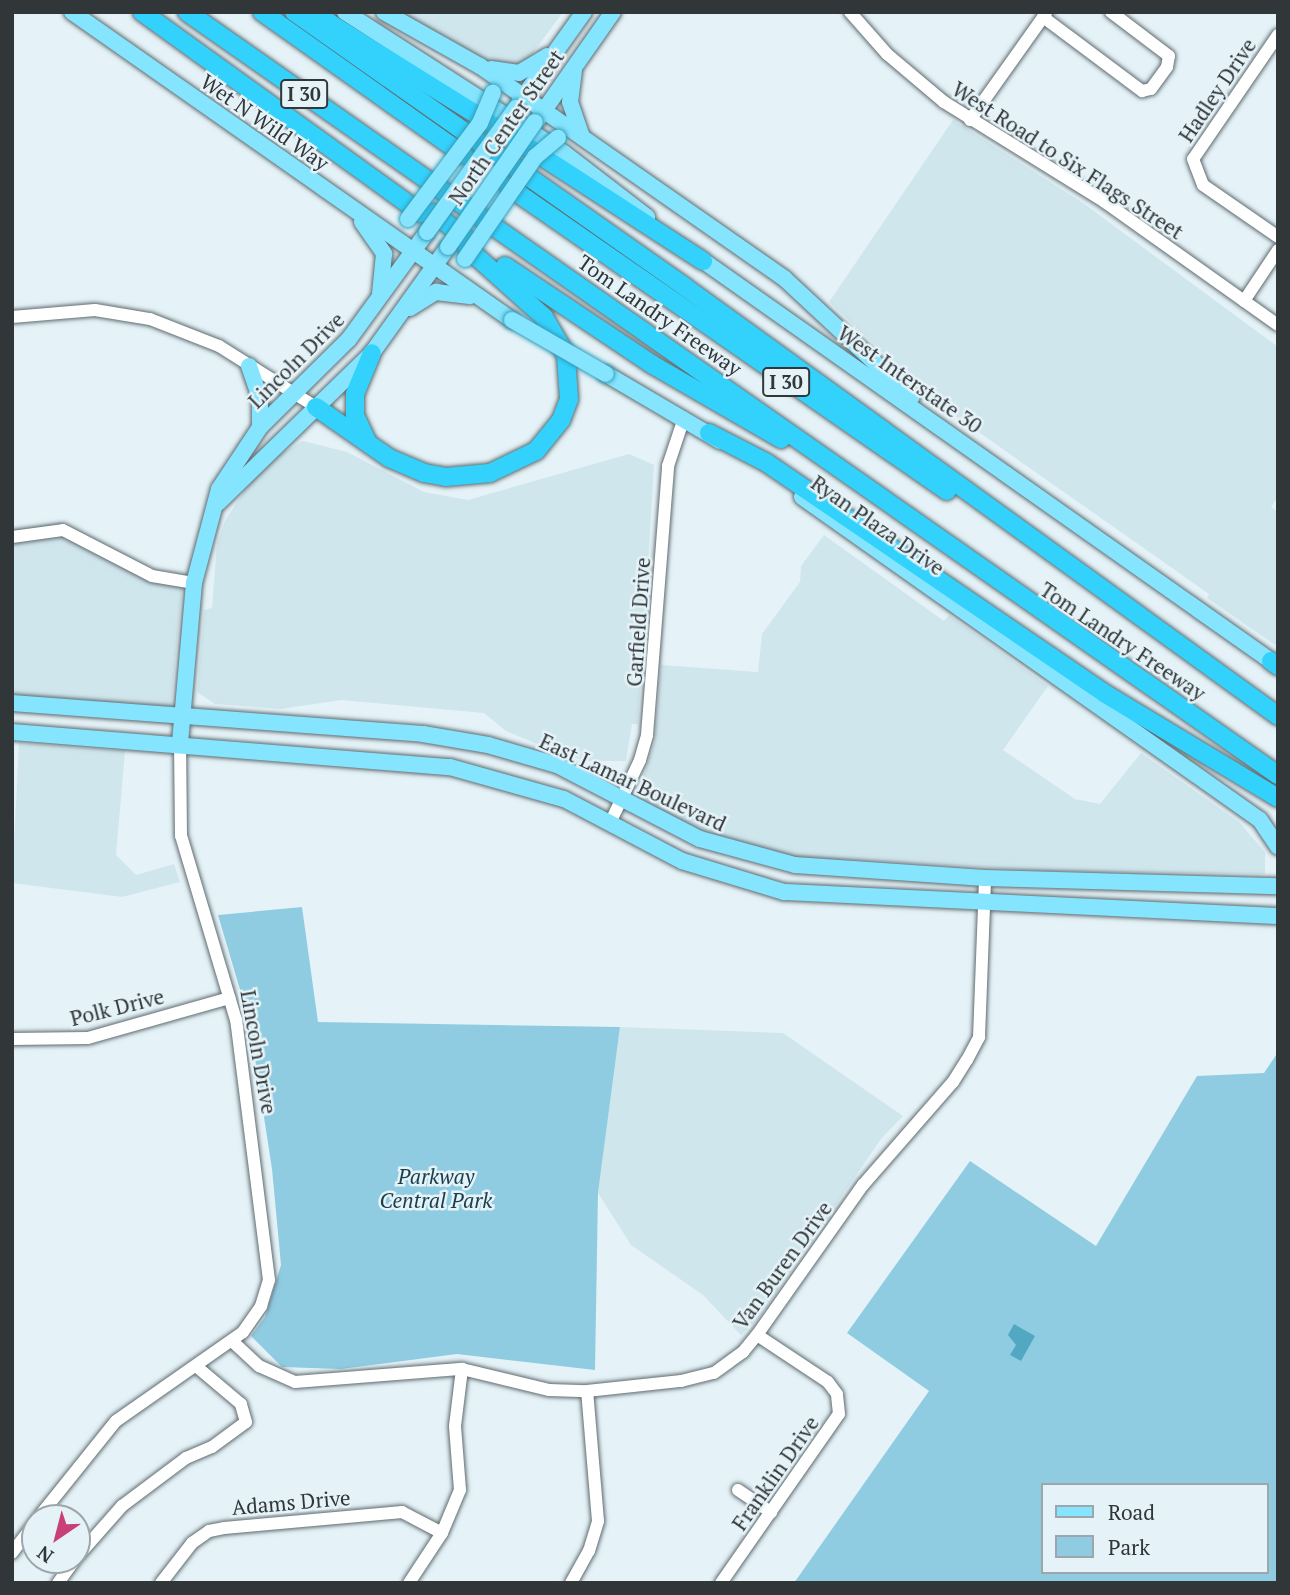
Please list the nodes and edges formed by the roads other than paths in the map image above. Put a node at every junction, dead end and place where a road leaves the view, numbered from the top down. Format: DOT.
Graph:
graph roads {
  1 [pos="72,12"];
  2 [pos="142,12"];
  3 [pos="187,12"];
  4 [pos="262,12"];
  5 [pos="294,12"];
  6 [pos="313,12"];
  7 [pos="345,12"];
  8 [pos="384,12"];
  9 [pos="583,12"];
  10 [pos="613,12"];
  11 [pos="850,12"];
  12 [pos="1111,12"];
  13 [pos="1045,15"];
  14 [pos="1278,35"];
  15 [pos="560,46"];
  16 [pos="574,68"];
  17 [pos="485,69"];
  18 [pos="520,102"];
  19 [pos="533,119"];
  20 [pos="970,120"];
  21 [pos="583,139"];
  22 [pos="347,205"];
  23 [pos="424,218"];
  24 [pos="368,219"];
  25 [pos="1278,237"];
  26 [pos="462,246"];
  27 [pos="1278,250"];
  28 [pos="414,251"];
  29 [pos="703,261"];
  30 [pos="434,266"];
  31 [pos="479,298"];
  32 [pos="1244,301"];
  33 [pos="378,303"];
  34 [pos="399,316"];
  35 [pos="12,317"];
  36 [pos="1278,325"];
  37 [pos="372,352"];
  38 [pos="249,366"];
  39 [pos="292,395"];
  40 [pos="316,407"];
  41 [pos="684,418"];
  42 [pos="941,426"];
  43 [pos="260,427"];
  44 [pos="709,433"];
  45 [pos="369,444"];
  46 [pos="855,482"];
  47 [pos="218,503"];
  48 [pos="12,537"];
  49 [pos="1069,565"];
  50 [pos="194,583"];
  51 [pos="1276,664"];
  52 [pos="12,703"];
  53 [pos="183,716"];
  54 [pos="1278,716"];
  55 [pos="12,732"];
  56 [pos="180,743"];
  57 [pos="1278,775"];
  58 [pos="622,797"];
  59 [pos="1278,798"];
  60 [pos="610,824"];
  61 [pos="1278,846"];
  62 [pos="985,878"];
  63 [pos="1278,886"];
  64 [pos="985,905"];
  65 [pos="1278,916"];
  66 [pos="229,998"];
  67 [pos="12,1039"];
  68 [pos="757,1335"];
  69 [pos="232,1341"];
  70 [pos="197,1367"];
  71 [pos="461,1369"];
  72 [pos="587,1391"];
  73 [pos="738,1490"];
  74 [pos="49,1504"];
  75 [pos="771,1512"];
  76 [pos="442,1533"];
  77 [pos="91,1541"];
  78 [pos="161,1583"];
  79 [pos="409,1583"];
  80 [pos="570,1583"];
  81 [pos="721,1583"];
  1 -- 22 [label="main road, Wet N Wild Way"];
  2 -- 23 [label="highway"];
  3 -- 46 [label="highway, Tom Landry Freeway / I 30"];
  4 -- 49 [label="highway, I 30"];
  5 -- 49 [label="highway, Tom Landry Freeway / I 30"];
  6 -- 29 [label="highway"];
  7 -- 19 [label="main road"];
  8 -- 17 [label="main road"];
  9 -- 15 [label="main road, North Center Street"];
  10 -- 16 [label="main road, North Center Street"];
  11 -- 20 [label="street, West Road to Six Flags Street"];
  12 -- 13 [label="street"];
  13 -- 20 [label="street"];
  14 -- 25 [label="street, Hadley Drive"];
  15 -- 17 [label="main road"];
  15 -- 18 [label="main road, North Center Street"];
  16 -- 19 [label="main road, North Center Street"];
  16 -- 21 [label="main road"];
  17 -- 18 [label="main road"];
  17 -- 23 [label="main road, bridge"];
  18 -- 19 [label="main road"];
  18 -- 23 [label="main road, North Center Street, bridge"];
  19 -- 21 [label="main road"];
  19 -- 26 [label="main road, North Center Street, bridge"];
  19 -- 29 [label="main road, West Interstate 30"];
  20 -- 32 [label="street, West Road to Six Flags Street"];
  21 -- 26 [label="main road, bridge"];
  21 -- 42 [label="main road"];
  22 -- 24 [label="main road, Wet N Wild Way"];
  22 -- 33 [label="main road"];
  23 -- 24 [label="main road"];
  23 -- 26 [label="highway"];
  23 -- 28 [label="main road, North Center Street"];
  24 -- 28 [label="main road, Wet N Wild Way"];
  26 -- 30 [label="main road, North Center Street"];
  26 -- 31 [label="main road"];
  26 -- 45 [label="highway"];
  26 -- 46 [label="highway"];
  27 -- 32 [label="street"];
  28 -- 30 [label="main road, Wet N Wild Way"];
  28 -- 33 [label="main road, Lincoln Drive"];
  29 -- 42 [label="main road, West Interstate 30"];
  30 -- 31 [label="main road, Ryan Plaza Drive"];
  30 -- 34 [label="main road, Lincoln Drive"];
  31 -- 34 [label="main road"];
  31 -- 41 [label="main road, Ryan Plaza Drive, bridge"];
  32 -- 36 [label="street, West Road to Six Flags Street"];
  33 -- 39 [label="main road, Lincoln Drive"];
  34 -- 37 [label="main road, Lincoln Drive"];
  35 -- 38 [label="street"];
  37 -- 40 [label="main road, Lincoln Drive"];
  37 -- 45 [label="highway"];
  38 -- 39 [label="street"];
  38 -- 43 [label="main road"];
  39 -- 40 [label="street"];
  39 -- 43 [label="main road, Lincoln Drive"];
  40 -- 45 [label="highway"];
  40 -- 47 [label="main road, Lincoln Drive"];
  41 -- 44 [label="main road, Ryan Plaza Drive"];
  41 -- 58 [label="street, Garfield Drive"];
  42 -- 51 [label="main road, West Interstate 30"];
  43 -- 47 [label="main road, Lincoln Drive"];
  44 -- 59 [label="highway"];
  44 -- 61 [label="main road, Ryan Plaza Drive"];
  46 -- 57 [label="highway, Tom Landry Freeway / I 30"];
  47 -- 50 [label="main road, Lincoln Drive"];
  48 -- 50 [label="street"];
  49 -- 54 [label="highway, Tom Landry Freeway / I 30"];
  50 -- 53 [label="main road, Lincoln Drive"];
  52 -- 53 [label="main road, East Lamar Boulevard"];
  53 -- 56 [label="main road, Lincoln Drive"];
  53 -- 58 [label="main road, East Lamar Boulevard"];
  55 -- 56 [label="main road"];
  56 -- 60 [label="main road"];
  56 -- 66 [label="street, Lincoln Drive"];
  58 -- 60 [label="street, Garfield Drive"];
  58 -- 62 [label="main road, East Lamar Boulevard"];
  60 -- 64 [label="main road"];
  62 -- 63 [label="main road, East Lamar Boulevard"];
  62 -- 64 [label="street, Van Buren Drive"];
  64 -- 65 [label="main road"];
  64 -- 68 [label="street, Van Buren Drive"];
  66 -- 67 [label="street, Polk Drive"];
  66 -- 69 [label="street, Lincoln Drive"];
  68 -- 72 [label="street, Van Buren Drive"];
  68 -- 75 [label="street, Franklin Drive"];
  69 -- 70 [label="street, Lincoln Drive"];
  69 -- 71 [label="street, Van Buren Drive"];
  70 -- 74 [label="street, Lincoln Drive"];
  70 -- 77 [label="street"];
  71 -- 72 [label="street, Van Buren Drive"];
  71 -- 76 [label="street"];
  72 -- 80 [label="street"];
  73 -- 75 [label="street"];
  75 -- 81 [label="street, Franklin Drive"];
  76 -- 78 [label="street, Adams Drive"];
  76 -- 79 [label="street"];
}
